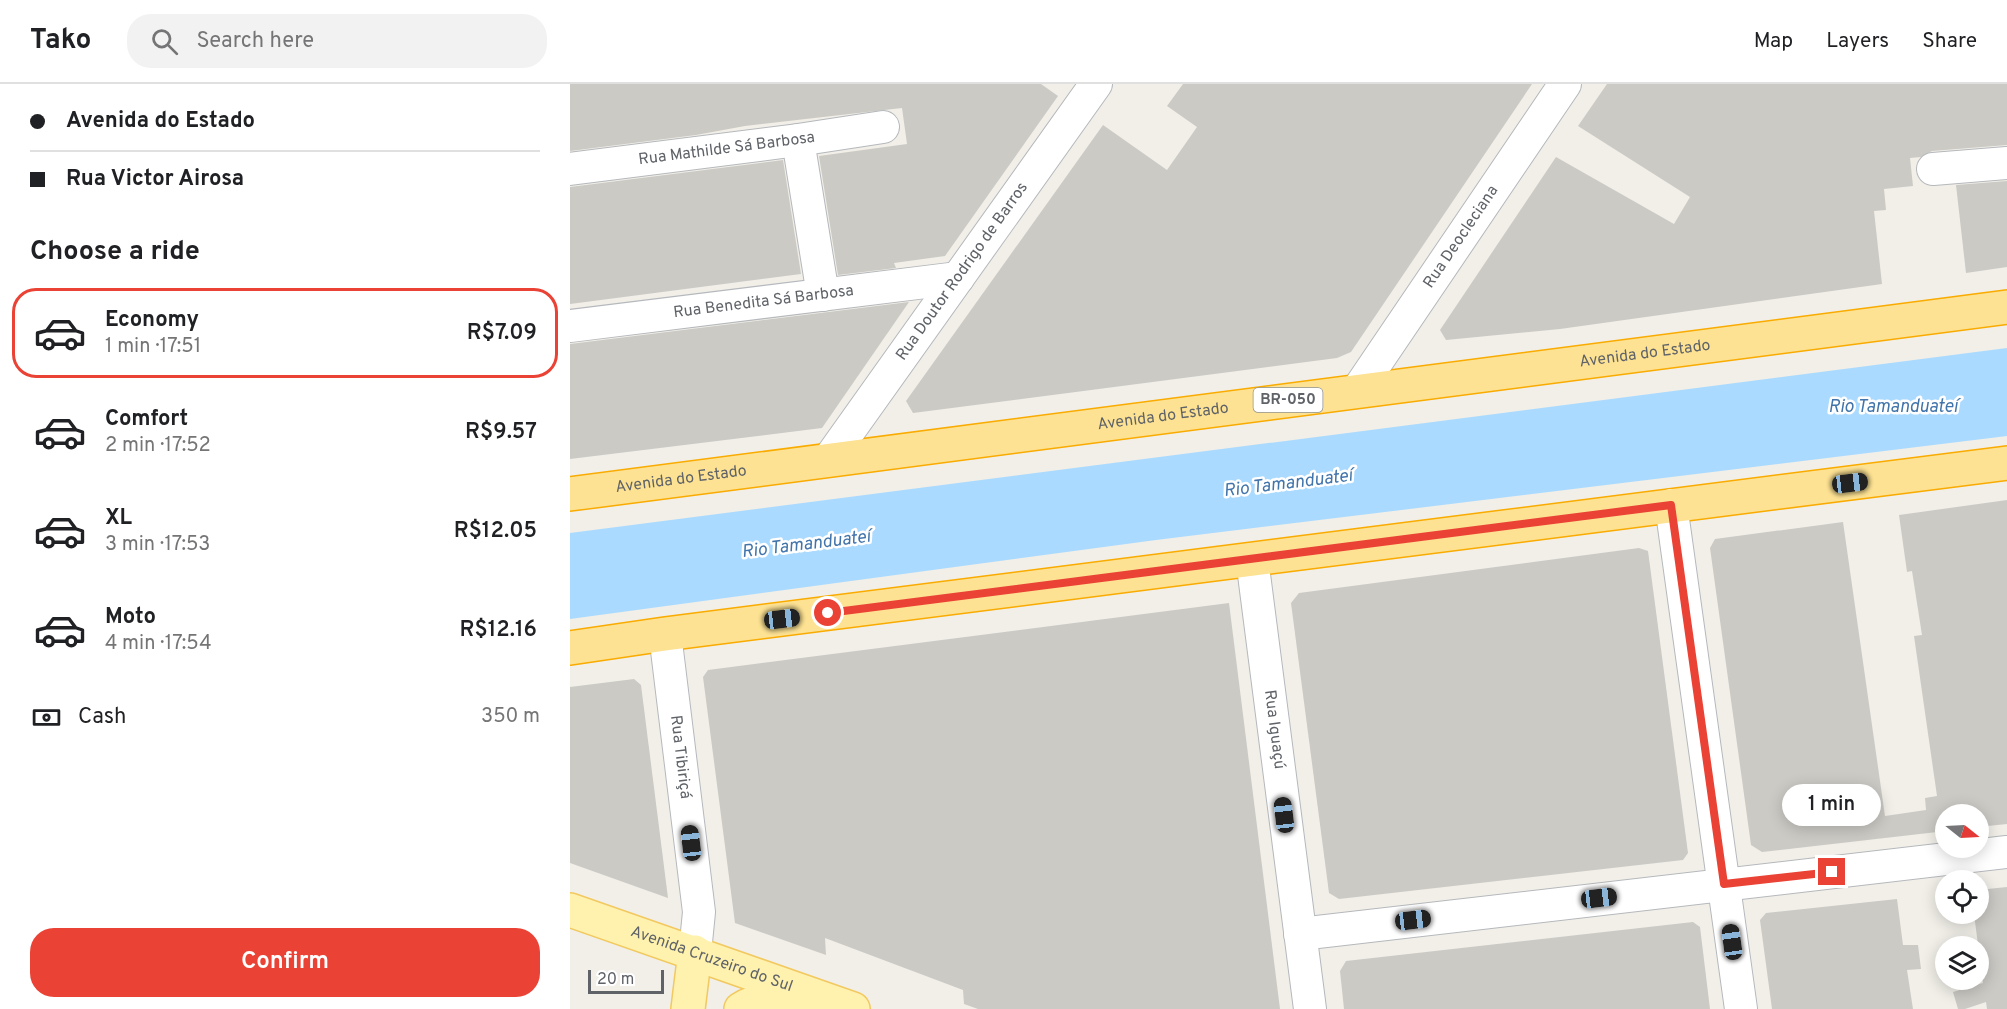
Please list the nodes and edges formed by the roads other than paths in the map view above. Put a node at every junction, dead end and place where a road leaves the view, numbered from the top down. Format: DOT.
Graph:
graph roads {
  1 [pos="1096,84"];
  2 [pos="1565,84"];
  3 [pos="883,127"];
  4 [pos="798,140"];
  5 [pos="2007,163"];
  6 [pos="1933,169"];
  7 [pos="570,170"];
  8 [pos="958,278"];
  9 [pos="822,295"];
  10 [pos="2007,307"];
  11 [pos="570,326"];
  12 [pos="1357,391"];
  13 [pos="829,459"];
  14 [pos="2007,463"];
  15 [pos="570,494"];
  16 [pos="1671,505"];
  17 [pos="1252,559"];
  18 [pos="665,634"];
  19 [pos="570,648"];
  20 [pos="2007,852"];
  21 [pos="1724,884"];
  22 [pos="570,909"];
  23 [pos="1300,934"];
  24 [pos="694,952"];
  25 [pos="688,1009"];
  26 [pos="741,1009"];
  27 [pos="792,1009"];
  28 [pos="853,1009"];
  29 [pos="1310,1009"];
  30 [pos="1741,1009"];
  1 -- 8 [label="street, Rua Doutor Rodrigo de Barros"];
  2 -- 12 [label="street, Rua Deocleciana"];
  3 -- 4 [label="street, Rua Mathilde Sá Barbosa"];
  4 -- 7 [label="street, Rua Mathilde Sá Barbosa"];
  4 -- 9 [label="street"];
  5 -- 6 [label="street"];
  8 -- 9 [label="street, Rua Benedita Sá Barbosa"];
  8 -- 13 [label="street, Rua Doutor Rodrigo de Barros"];
  9 -- 11 [label="street, Rua Benedita Sá Barbosa"];
  10 -- 12 [label="highway, Avenida do Estado / BR-050"];
  12 -- 13 [label="highway, Avenida do Estado / BR-050"];
  13 -- 15 [label="highway, Avenida do Estado / BR-050"];
  14 -- 16 [label="highway"];
  16 -- 17 [label="highway"];
  16 -- 21 [label="street"];
  17 -- 18 [label="highway"];
  17 -- 23 [label="street, Rua Iguaçú"];
  18 -- 19 [label="highway"];
  18 -- 24 [label="street, Rua Tibiriçá"];
  20 -- 21 [label="street"];
  21 -- 23 [label="street"];
  21 -- 30 [label="street"];
  22 -- 24 [label="main road, Avenida Cruzeiro do Sul"];
  23 -- 29 [label="street, Rua Iguaçú"];
  24 -- 25 [label="main road"];
  24 -- 28 [label="main road, Avenida Cruzeiro do Sul"];
  26 -- 27 [label="main road"];
}
